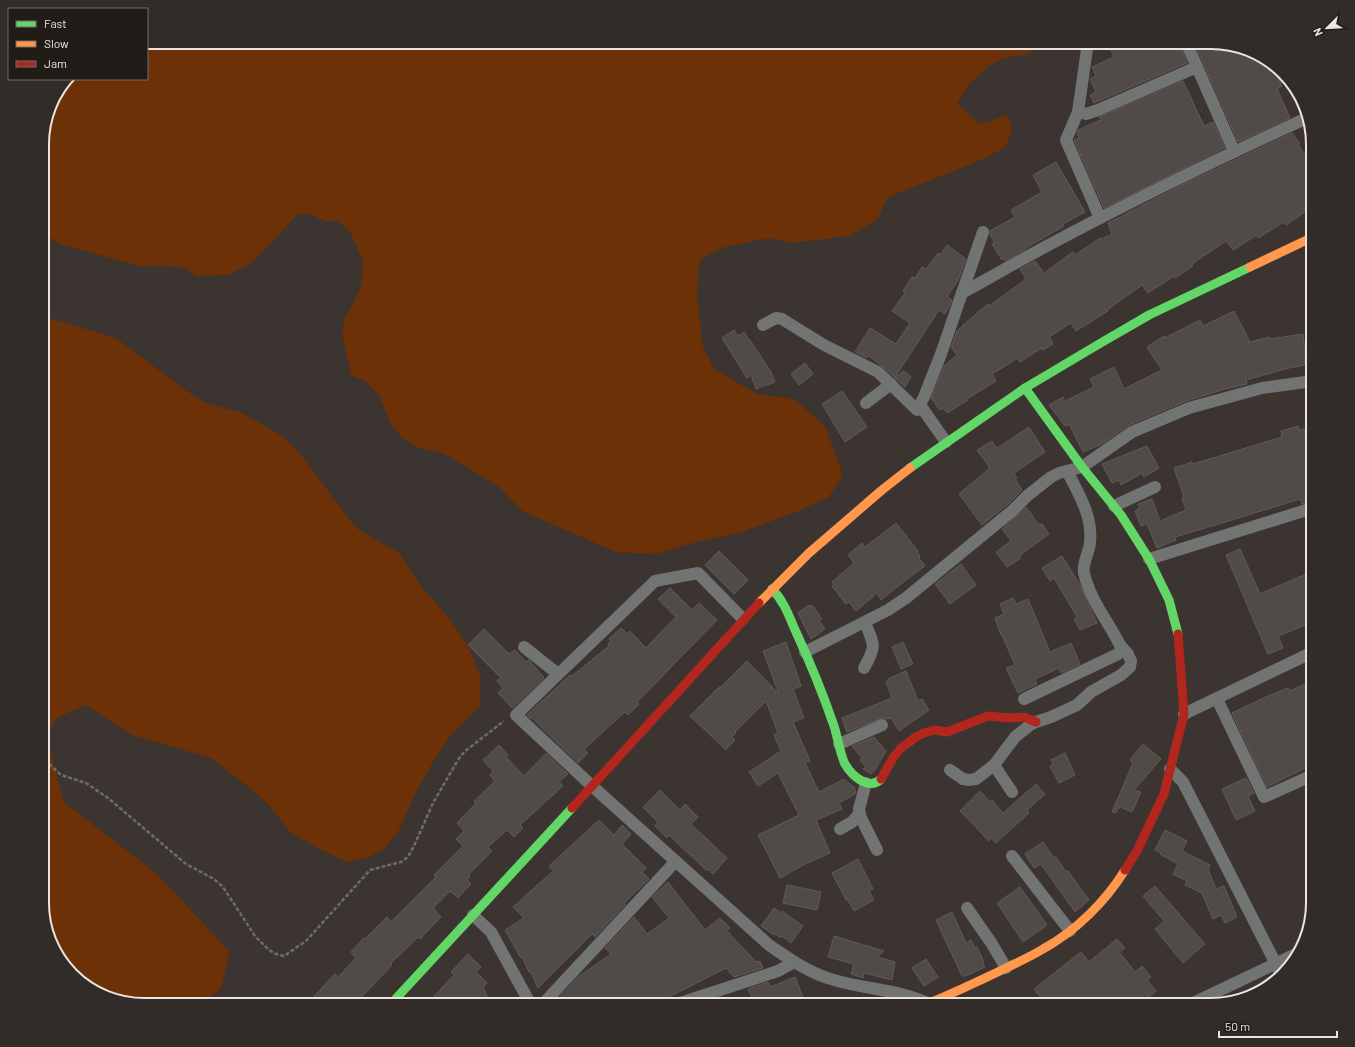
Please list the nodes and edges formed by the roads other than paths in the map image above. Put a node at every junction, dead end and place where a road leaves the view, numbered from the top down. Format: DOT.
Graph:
graph roads {
  1 [pos="1087,49"];
  2 [pos="1189,49"];
  3 [pos="1197,67"];
  4 [pos="1078,112"];
  5 [pos="1303,120"];
  6 [pos="1234,152"];
  7 [pos="1100,218"];
  8 [pos="984,232"];
  9 [pos="1306,240"];
  10 [pos="962,293"];
  11 [pos="763,326"];
  12 [pos="1306,382"];
  13 [pos="891,384"];
  14 [pos="1025,388"];
  15 [pos="866,403"];
  16 [pos="920,405"];
  17 [pos="946,442"];
  18 [pos="1082,467"];
  19 [pos="1067,471"];
  20 [pos="1155,487"];
  21 [pos="1114,506"];
  22 [pos="1306,510"];
  23 [pos="1149,559"];
  24 [pos="772,589"];
  25 [pos="743,619"];
  26 [pos="865,622"];
  27 [pos="1120,645"];
  28 [pos="524,647"];
  29 [pos="805,652"];
  30 [pos="1306,655"];
  31 [pos="864,668"];
  32 [pos="558,674"];
  33 [pos="1024,699"];
  34 [pos="1217,699"];
  35 [pos="1184,714"];
  36 [pos="1036,722"];
  37 [pos="882,725"];
  38 [pos="839,744"];
  39 [pos="994,765"];
  40 [pos="1170,769"];
  41 [pos="950,770"];
  42 [pos="1306,777"];
  43 [pos="866,783"];
  44 [pos="592,786"];
  45 [pos="1012,792"];
  46 [pos="860,813"];
  47 [pos="840,829"];
  48 [pos="877,850"];
  49 [pos="1012,856"];
  50 [pos="675,862"];
  51 [pos="967,908"];
  52 [pos="473,915"];
  53 [pos="1070,931"];
  54 [pos="794,962"];
  55 [pos="1006,968"];
  56 [pos="1279,968"];
  57 [pos="396,998"];
  58 [pos="527,998"];
  59 [pos="549,998"];
  60 [pos="696,998"];
  61 [pos="914,998"];
  62 [pos="943,998"];
  63 [pos="1206,998"];
  1 -- 4 [label="street"];
  2 -- 3 [label="street"];
  3 -- 4 [label="street"];
  3 -- 6 [label="street"];
  4 -- 7 [label="street"];
  5 -- 6 [label="street"];
  6 -- 7 [label="street"];
  7 -- 10 [label="street"];
  8 -- 10 [label="street"];
  9 -- 14 [label="street"];
  10 -- 16 [label="street"];
  11 -- 13 [label="street"];
  12 -- 18 [label="street"];
  13 -- 15 [label="street"];
  13 -- 16 [label="street"];
  14 -- 17 [label="street"];
  14 -- 18 [label="street"];
  16 -- 17 [label="street"];
  17 -- 24 [label="street"];
  18 -- 19 [label="street"];
  18 -- 21 [label="street"];
  19 -- 26 [label="street"];
  19 -- 27 [label="street"];
  20 -- 21 [label="street"];
  21 -- 23 [label="street"];
  22 -- 23 [label="street"];
  23 -- 35 [label="street"];
  24 -- 25 [label="street"];
  24 -- 29 [label="street"];
  25 -- 32 [label="street"];
  25 -- 44 [label="street"];
  26 -- 29 [label="street"];
  26 -- 31 [label="street"];
  27 -- 33 [label="street"];
  27 -- 36 [label="street"];
  28 -- 32 [label="street"];
  29 -- 38 [label="street"];
  30 -- 34 [label="street"];
  32 -- 44 [label="street"];
  34 -- 35 [label="street"];
  34 -- 42 [label="street"];
  35 -- 40 [label="street"];
  36 -- 39 [label="street"];
  36 -- 43 [label="street"];
  37 -- 38 [label="street"];
  38 -- 43 [label="street"];
  39 -- 41 [label="street"];
  39 -- 45 [label="street"];
  40 -- 53 [label="street"];
  40 -- 56 [label="street"];
  43 -- 46 [label="street"];
  44 -- 50 [label="street"];
  44 -- 52 [label="street"];
  46 -- 47 [label="street"];
  46 -- 48 [label="street"];
  49 -- 53 [label="street"];
  50 -- 54 [label="street"];
  50 -- 59 [label="street"];
  51 -- 55 [label="street"];
  52 -- 57 [label="street"];
  52 -- 58 [label="street"];
  53 -- 55 [label="street"];
  54 -- 60 [label="street"];
  54 -- 61 [label="street"];
  55 -- 62 [label="street"];
  56 -- 63 [label="street"];
}
